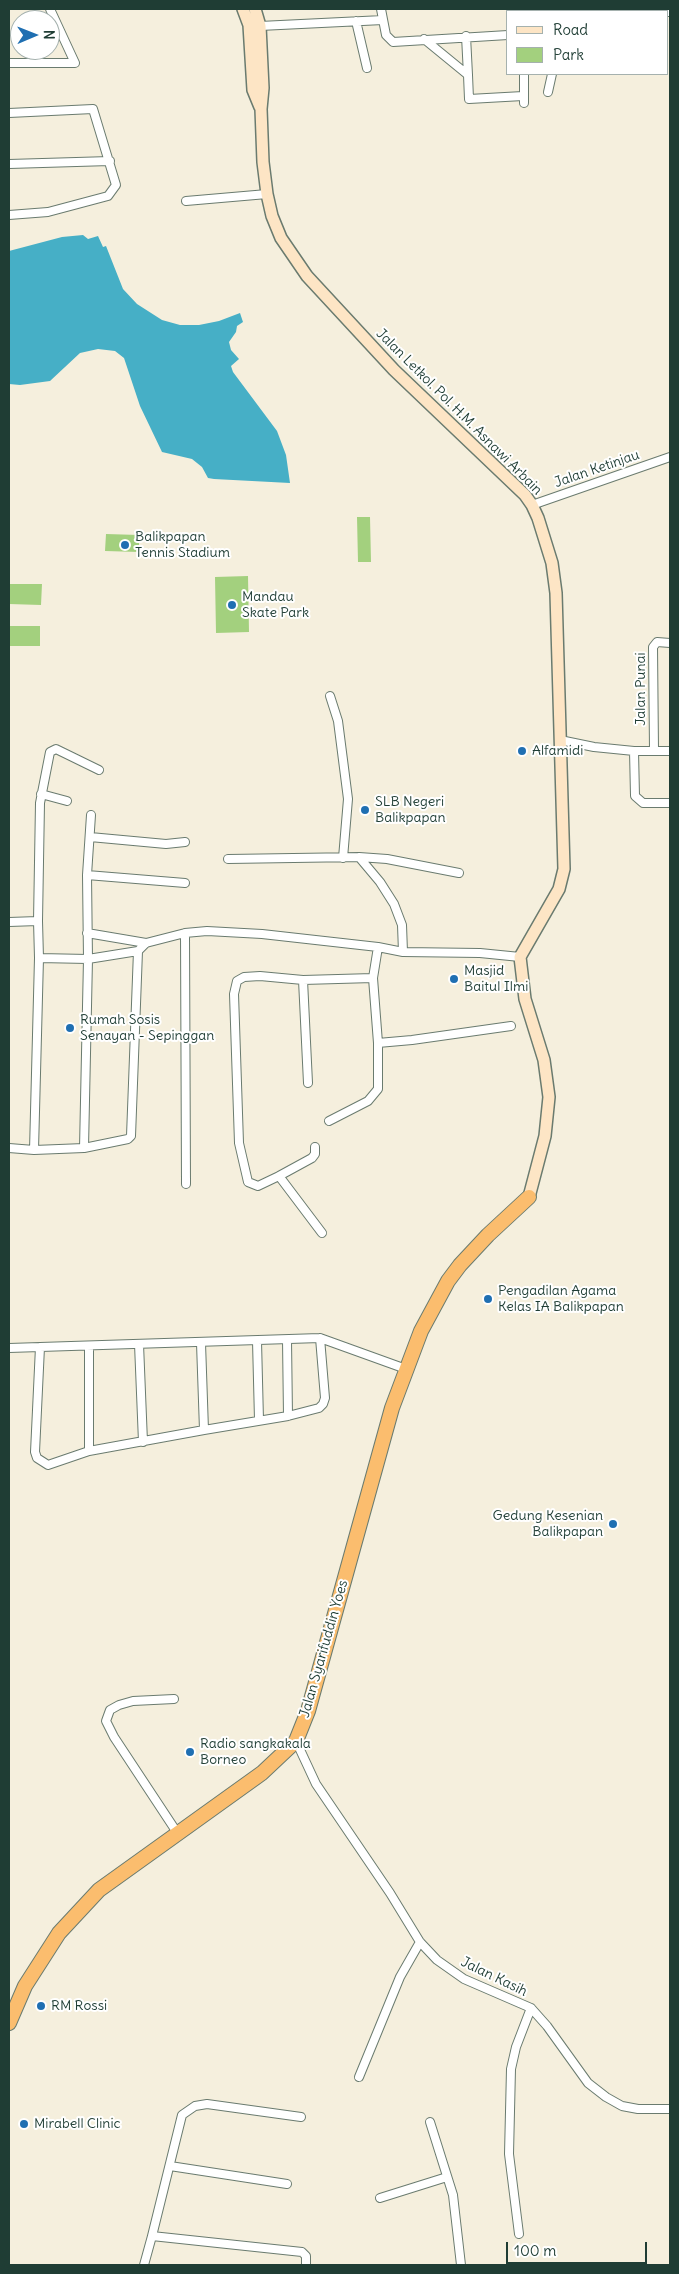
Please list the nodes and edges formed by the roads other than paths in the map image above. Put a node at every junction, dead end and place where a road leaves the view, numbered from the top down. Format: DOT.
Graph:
graph roads {
  1 [pos="50,9"];
  2 [pos="244,9"];
  3 [pos="255,9"];
  4 [pos="380,9"];
  5 [pos="383,20"];
  6 [pos="356,21"];
  7 [pos="260,26"];
  8 [pos="507,35"];
  9 [pos="466,36"];
  10 [pos="424,40"];
  11 [pos="9,63"];
  12 [pos="367,68"];
  13 [pos="468,75"];
  14 [pos="524,75"];
  15 [pos="552,75"];
  16 [pos="548,92"];
  17 [pos="261,109"];
  18 [pos="9,113"];
  19 [pos="110,161"];
  20 [pos="9,164"];
  21 [pos="267,194"];
  22 [pos="186,201"];
  23 [pos="9,215"];
  24 [pos="670,457"];
  25 [pos="532,505"];
  26 [pos="670,643"];
  27 [pos="330,696"];
  28 [pos="560,740"];
  29 [pos="654,750"];
  30 [pos="634,751"];
  31 [pos="670,751"];
  32 [pos="99,770"];
  33 [pos="41,794"];
  34 [pos="67,801"];
  35 [pos="670,803"];
  36 [pos="91,815"];
  37 [pos="90,837"];
  38 [pos="185,842"];
  39 [pos="359,857"];
  40 [pos="343,858"];
  41 [pos="228,859"];
  42 [pos="459,873"];
  43 [pos="87,874"];
  44 [pos="185,883"];
  45 [pos="38,921"];
  46 [pos="9,922"];
  47 [pos="88,933"];
  48 [pos="185,933"];
  49 [pos="146,943"];
  50 [pos="378,947"];
  51 [pos="138,950"];
  52 [pos="403,952"];
  53 [pos="520,957"];
  54 [pos="40,958"];
  55 [pos="88,959"];
  56 [pos="373,978"];
  57 [pos="303,980"];
  58 [pos="511,1026"];
  59 [pos="378,1043"];
  60 [pos="308,1083"];
  61 [pos="329,1121"];
  62 [pos="315,1147"];
  63 [pos="9,1148"];
  64 [pos="84,1148"];
  65 [pos="34,1150"];
  66 [pos="279,1176"];
  67 [pos="186,1184"];
  68 [pos="529,1197"];
  69 [pos="322,1233"];
  70 [pos="320,1338"];
  71 [pos="287,1340"];
  72 [pos="257,1341"];
  73 [pos="201,1342"];
  74 [pos="139,1344"];
  75 [pos="89,1346"];
  76 [pos="40,1347"];
  77 [pos="9,1348"];
  78 [pos="406,1370"];
  79 [pos="288,1416"];
  80 [pos="259,1420"];
  81 [pos="204,1430"];
  82 [pos="144,1442"];
  83 [pos="89,1451"];
  84 [pos="174,1699"];
  85 [pos="296,1741"];
  86 [pos="178,1834"];
  87 [pos="420,1942"];
  88 [pos="530,2008"];
  89 [pos="10,2018"];
  90 [pos="359,2077"];
  91 [pos="670,2108"];
  92 [pos="301,2116"];
  93 [pos="430,2122"];
  94 [pos="170,2166"];
  95 [pos="447,2177"];
  96 [pos="287,2184"];
  97 [pos="380,2198"];
  98 [pos="519,2234"];
  99 [pos="152,2236"];
  100 [pos="144,2265"];
  101 [pos="306,2265"];
  102 [pos="461,2265"];
  1 -- 11 [label="street"];
  2 -- 17 [label="street, Jalan Letkol. Pol. H.M. Asnawi Arbain"];
  3 -- 7 [label="street, Jalan Letkol. Pol. H.M. Asnawi Arbain"];
  4 -- 5 [label="street"];
  5 -- 6 [label="street"];
  5 -- 10 [label="street"];
  6 -- 7 [label="street"];
  6 -- 12 [label="street"];
  7 -- 17 [label="street, Jalan Letkol. Pol. H.M. Asnawi Arbain"];
  8 -- 9 [label="street"];
  9 -- 10 [label="street"];
  9 -- 13 [label="street"];
  10 -- 13 [label="street"];
  13 -- 14 [label="street"];
  15 -- 16 [label="street"];
  17 -- 21 [label="street, Jalan Letkol. Pol. H.M. Asnawi Arbain"];
  18 -- 19 [label="street"];
  19 -- 20 [label="street"];
  19 -- 23 [label="street"];
  21 -- 22 [label="street"];
  21 -- 25 [label="street, Jalan Letkol. Pol. H.M. Asnawi Arbain"];
  24 -- 25 [label="street, Jalan Ketinjau"];
  25 -- 28 [label="street, Jalan Letkol. Pol. H.M. Asnawi Arbain"];
  26 -- 29 [label="street, Jalan Punai"];
  27 -- 40 [label="street"];
  28 -- 30 [label="street"];
  28 -- 53 [label="street, Jalan Letkol. Pol. H.M. Asnawi Arbain"];
  29 -- 30 [label="street"];
  29 -- 31 [label="street"];
  30 -- 35 [label="street"];
  32 -- 33 [label="street"];
  33 -- 34 [label="street"];
  33 -- 45 [label="street"];
  36 -- 37 [label="street"];
  37 -- 38 [label="street"];
  37 -- 43 [label="street"];
  39 -- 40 [label="street"];
  39 -- 42 [label="street"];
  39 -- 52 [label="street"];
  40 -- 41 [label="street"];
  43 -- 44 [label="street"];
  43 -- 47 [label="street"];
  45 -- 46 [label="street"];
  45 -- 54 [label="street"];
  47 -- 49 [label="street"];
  47 -- 55 [label="street"];
  48 -- 49 [label="street"];
  48 -- 50 [label="street"];
  48 -- 67 [label="street"];
  49 -- 51 [label="street"];
  50 -- 52 [label="street"];
  50 -- 56 [label="street"];
  51 -- 55 [label="street"];
  51 -- 64 [label="street"];
  52 -- 53 [label="street"];
  53 -- 68 [label="street"];
  54 -- 55 [label="street"];
  54 -- 65 [label="street"];
  55 -- 64 [label="street"];
  56 -- 57 [label="street"];
  56 -- 59 [label="street"];
  57 -- 60 [label="street"];
  57 -- 66 [label="street"];
  58 -- 59 [label="street"];
  59 -- 61 [label="street"];
  62 -- 66 [label="street"];
  63 -- 65 [label="street"];
  64 -- 65 [label="street"];
  66 -- 69 [label="street"];
  68 -- 78 [label="highway, Jalan Syarifuddin Yoes"];
  70 -- 71 [label="street"];
  70 -- 78 [label="street"];
  70 -- 79 [label="street"];
  71 -- 72 [label="street"];
  71 -- 79 [label="street"];
  72 -- 73 [label="street"];
  72 -- 80 [label="street"];
  73 -- 74 [label="street"];
  73 -- 81 [label="street"];
  74 -- 75 [label="street"];
  74 -- 82 [label="street"];
  75 -- 76 [label="street"];
  75 -- 83 [label="street"];
  76 -- 77 [label="street"];
  76 -- 83 [label="street"];
  78 -- 85 [label="highway, Jalan Syarifuddin Yoes"];
  79 -- 80 [label="street"];
  80 -- 81 [label="street"];
  81 -- 82 [label="street"];
  82 -- 83 [label="street"];
  84 -- 86 [label="street"];
  85 -- 86 [label="highway, Jalan Syarifuddin Yoes"];
  85 -- 87 [label="street, Jalan Kasih"];
  86 -- 89 [label="highway, Jalan Syarifuddin Yoes"];
  87 -- 88 [label="street, Jalan Kasih"];
  87 -- 90 [label="street"];
  88 -- 91 [label="street, Jalan Kasih"];
  88 -- 98 [label="street"];
  92 -- 94 [label="street"];
  93 -- 95 [label="street"];
  94 -- 96 [label="street"];
  94 -- 99 [label="street"];
  95 -- 97 [label="street"];
  95 -- 102 [label="street"];
  99 -- 100 [label="street"];
  99 -- 101 [label="street"];
}
